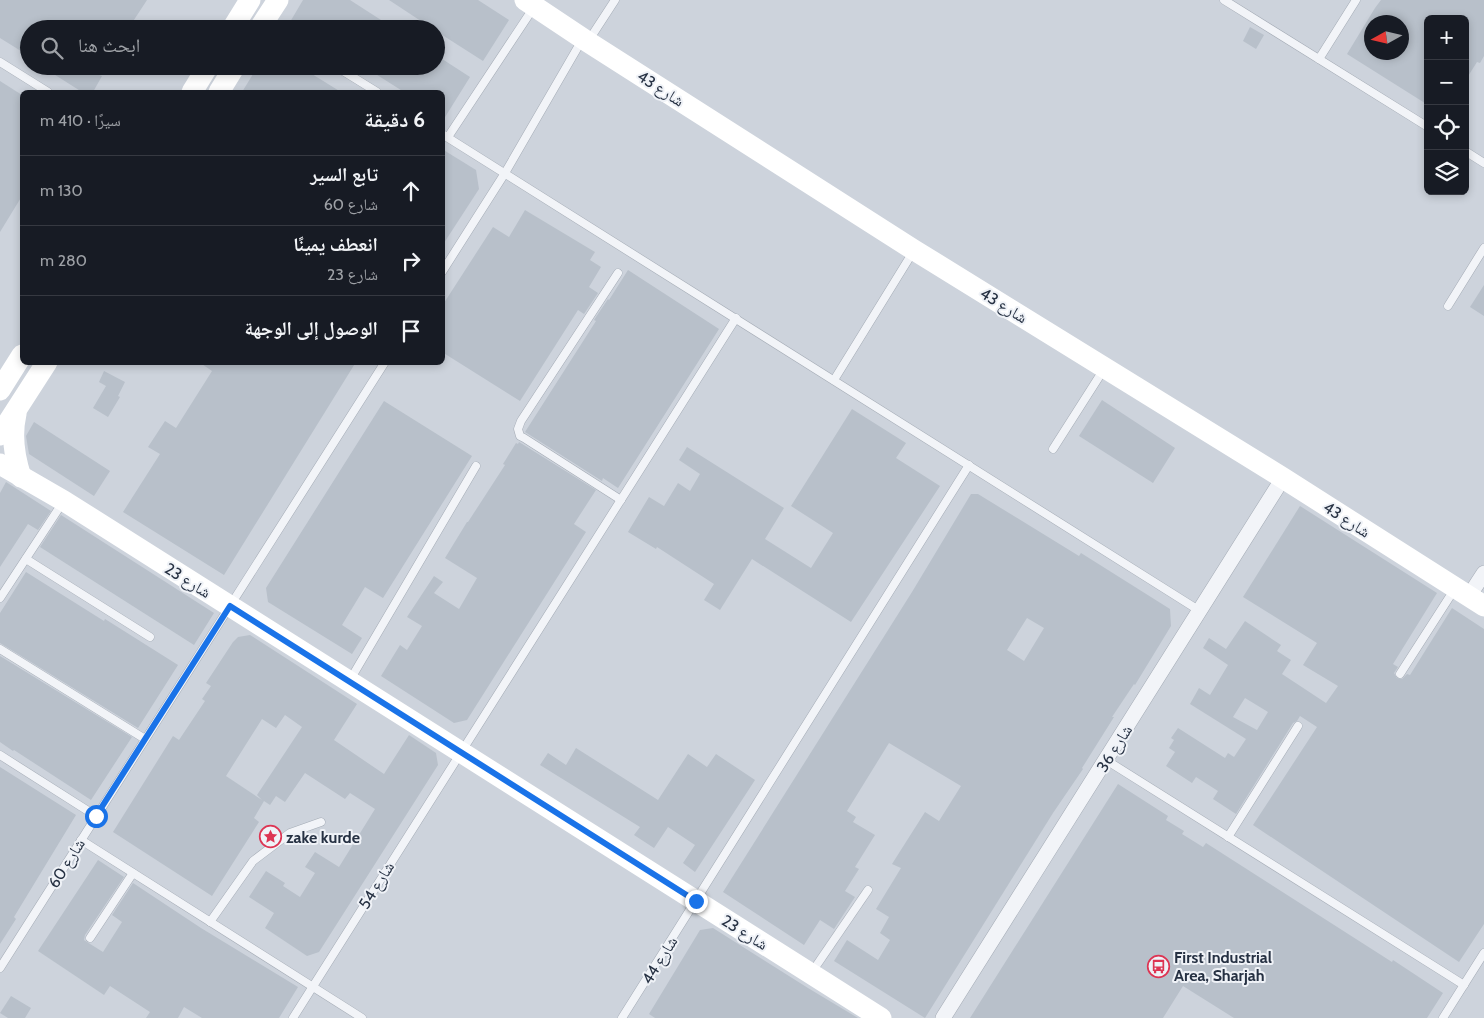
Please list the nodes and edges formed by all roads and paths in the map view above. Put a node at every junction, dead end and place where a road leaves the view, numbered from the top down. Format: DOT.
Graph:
graph roads {
  1 [pos="250,0"];
  2 [pos="278,0"];
  3 [pos="615,0"];
  4 [pos="1224,0"];
  5 [pos="1356,0"];
  6 [pos="530,3"];
  7 [pos="238,20"];
  8 [pos="267,20"];
  9 [pos="586,40"];
  10 [pos="1319,59"];
  11 [pos="0,62"];
  12 [pos="20,74"];
  13 [pos="21,75"];
  14 [pos="202,75"];
  15 [pos="229,75"];
  16 [pos="350,75"];
  17 [pos="45,90"];
  18 [pos="193,90"];
  19 [pos="220,90"];
  20 [pos="374,90"];
  21 [pos="1424,125"];
  22 [pos="445,135"];
  23 [pos="1469,154"];
  24 [pos="1484,163"];
  25 [pos="505,173"];
  26 [pos="1484,248"];
  27 [pos="914,250"];
  28 [pos="445,267"];
  29 [pos="618,273"];
  30 [pos="1448,306"];
  31 [pos="736,318"];
  32 [pos="20,358"];
  33 [pos="45,365"];
  34 [pos="383,365"];
  35 [pos="1105,368"];
  36 [pos="834,380"];
  37 [pos="0,390"];
  38 [pos="16,410"];
  39 [pos="0,435"];
  40 [pos="1053,448"];
  41 [pos="0,464"];
  42 [pos="969,465"];
  43 [pos="476,466"];
  44 [pos="21,477"];
  45 [pos="1284,478"];
  46 [pos="0,480"];
  47 [pos="621,500"];
  48 [pos="64,501"];
  49 [pos="26,559"];
  50 [pos="1484,573"];
  51 [pos="1469,597"];
  52 [pos="0,598"];
  53 [pos="230,606"];
  54 [pos="1200,611"];
  55 [pos="150,637"];
  56 [pos="0,649"];
  57 [pos="1400,674"];
  58 [pos="349,682"];
  59 [pos="1298,726"];
  60 [pos="145,739"];
  61 [pos="460,752"];
  62 [pos="0,755"];
  63 [pos="1106,760"];
  64 [pos="96,816"];
  65 [pos="321,822"];
  66 [pos="1228,837"];
  67 [pos="81,840"];
  68 [pos="133,873"];
  69 [pos="868,890"];
  70 [pos="696,901"];
  71 [pos="210,922"];
  72 [pos="90,938"];
  73 [pos="1484,953"];
  74 [pos="0,968"];
  75 [pos="811,974"];
  76 [pos="1464,985"];
  77 [pos="312,987"];
  78 [pos="293,1018"];
  79 [pos="362,1018"];
  80 [pos="622,1018"];
  81 [pos="881,1018"];
  82 [pos="944,1018"];
  83 [pos="1443,1018"];
  1 -- 7 [label="street"];
  2 -- 8 [label="street"];
  3 -- 9 [label="lane"];
  4 -- 10 [label="lane"];
  5 -- 10 [label="lane"];
  6 -- 9 [label="street, شارع 43"];
  6 -- 22 [label="lane"];
  9 -- 25 [label="lane"];
  9 -- 27 [label="street, شارع 43"];
  10 -- 21 [label="lane"];
  11 -- 12 [label="lane"];
  13 -- 17 [label="lane"];
  14 -- 18 [label="street"];
  15 -- 19 [label="street"];
  16 -- 20 [label="lane"];
  22 -- 25 [label="lane"];
  23 -- 24 [label="lane"];
  25 -- 28 [label="lane"];
  25 -- 31 [label="lane"];
  26 -- 30 [label="lane"];
  27 -- 35 [label="street, شارع 43"];
  27 -- 36 [label="lane"];
  29 -- 47 [label="lane"];
  31 -- 36 [label="lane"];
  31 -- 47 [label="lane, شارع 54"];
  32 -- 37 [label="street"];
  33 -- 38 [label="street"];
  34 -- 53 [label="lane, شارع 60"];
  35 -- 40 [label="lane"];
  35 -- 45 [label="street, شارع 43"];
  36 -- 42 [label="lane"];
  38 -- 39 [label="street"];
  38 -- 44 [label="street"];
  41 -- 44 [label="street, شارع 23"];
  42 -- 54 [label="lane"];
  42 -- 70 [label="lane, شارع 44"];
  43 -- 58 [label="lane"];
  44 -- 46 [label="street"];
  44 -- 48 [label="street, شارع 23"];
  45 -- 51 [label="street, شارع 43"];
  45 -- 54 [label="street, شارع 36"];
  47 -- 61 [label="lane, شارع 54"];
  48 -- 49 [label="lane"];
  48 -- 53 [label="street, شارع 23"];
  49 -- 52 [label="lane"];
  49 -- 55 [label="lane"];
  50 -- 51 [label="street"];
  51 -- 57 [label="lane"];
  53 -- 58 [label="street, شارع 23"];
  53 -- 60 [label="lane, شارع 60"];
  54 -- 63 [label="street, شارع 36"];
  56 -- 60 [label="lane"];
  58 -- 61 [label="street, شارع 23"];
  59 -- 66 [label="lane"];
  60 -- 64 [label="lane, شارع 60"];
  61 -- 70 [label="street, شارع 23"];
  61 -- 77 [label="lane, شارع 54"];
  62 -- 64 [label="lane"];
  63 -- 66 [label="lane"];
  63 -- 82 [label="street, شارع 36"];
  64 -- 67 [label="lane, شارع 60"];
  65 -- 71 [label="lane"];
  66 -- 76 [label="lane"];
  67 -- 68 [label="lane"];
  67 -- 74 [label="lane, شارع 60"];
  68 -- 71 [label="lane"];
  68 -- 72 [label="lane"];
  69 -- 75 [label="lane"];
  70 -- 75 [label="street, شارع 23"];
  70 -- 80 [label="lane, شارع 44"];
  71 -- 77 [label="lane"];
  73 -- 76 [label="lane"];
  75 -- 81 [label="street, شارع 23"];
  76 -- 83 [label="lane"];
  77 -- 78 [label="lane, شارع 54"];
  77 -- 79 [label="lane"];
}
